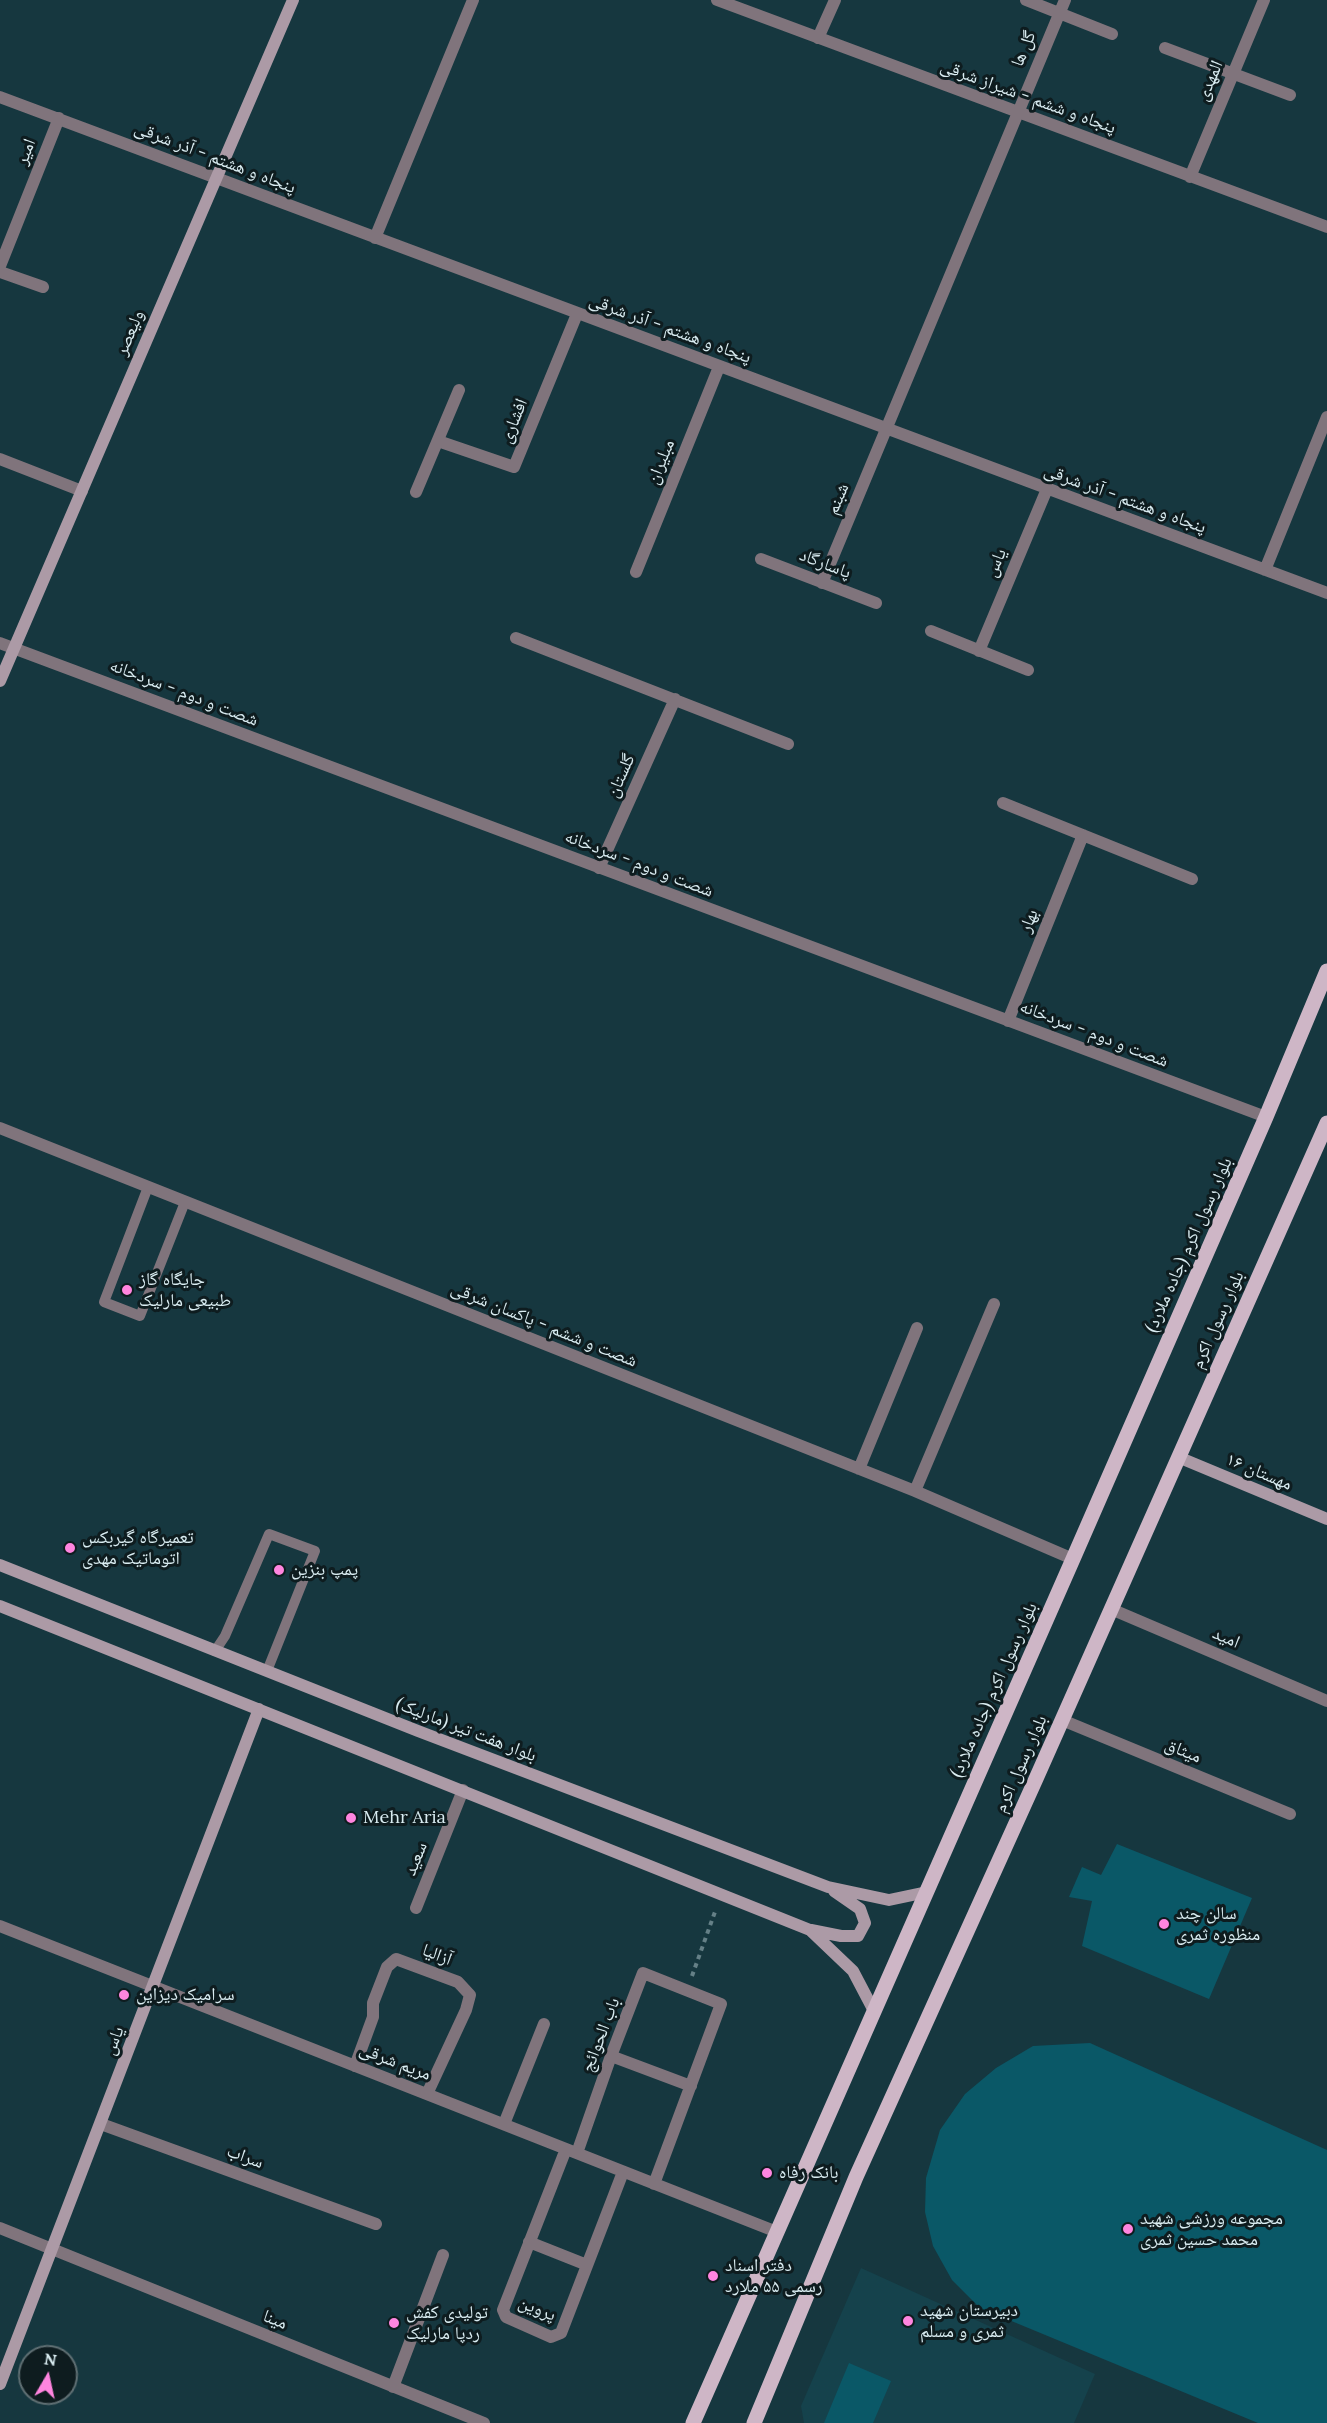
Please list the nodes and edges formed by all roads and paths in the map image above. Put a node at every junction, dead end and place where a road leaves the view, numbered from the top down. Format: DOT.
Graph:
graph roads {
  1 [pos="293,0"];
  2 [pos="473,0"];
  3 [pos="717,0"];
  4 [pos="835,0"];
  5 [pos="1026,0"];
  6 [pos="1065,0"];
  7 [pos="1264,0"];
  8 [pos="1059,12"];
  9 [pos="1112,34"];
  10 [pos="818,38"];
  11 [pos="1165,48"];
  12 [pos="1233,74"];
  13 [pos="1290,95"];
  14 [pos="0,97"];
  15 [pos="1017,112"];
  16 [pos="59,118"];
  17 [pos="1191,177"];
  18 [pos="217,179"];
  19 [pos="1327,228"];
  20 [pos="375,238"];
  21 [pos="0,266"];
  22 [pos="0,272"];
  23 [pos="44,287"];
  24 [pos="578,314"];
  25 [pos="719,367"];
  26 [pos="459,390"];
  27 [pos="1327,417"];
  28 [pos="887,429"];
  29 [pos="438,441"];
  30 [pos="0,459"];
  31 [pos="1047,489"];
  32 [pos="82,491"];
  33 [pos="417,492"];
  34 [pos="761,559"];
  35 [pos="1265,570"];
  36 [pos="636,572"];
  37 [pos="822,583"];
  38 [pos="1326,591"];
  39 [pos="876,603"];
  40 [pos="931,631"];
  41 [pos="516,638"];
  42 [pos="0,643"];
  43 [pos="14,649"];
  44 [pos="979,651"];
  45 [pos="1028,670"];
  46 [pos="0,681"];
  47 [pos="675,699"];
  48 [pos="788,744"];
  49 [pos="1003,803"];
  50 [pos="1083,835"];
  51 [pos="599,868"];
  52 [pos="1192,879"];
  53 [pos="1327,971"];
  54 [pos="1008,1021"];
  55 [pos="1266,1118"];
  56 [pos="1327,1123"];
  57 [pos="0,1128"];
  58 [pos="148,1187"];
  59 [pos="185,1202"];
  60 [pos="994,1304"];
  61 [pos="917,1328"];
  62 [pos="1178,1457"];
  63 [pos="859,1469"];
  64 [pos="915,1491"];
  65 [pos="1327,1520"];
  66 [pos="1073,1559"];
  67 [pos="0,1565"];
  68 [pos="0,1606"];
  69 [pos="1111,1609"];
  70 [pos="215,1651"];
  71 [pos="267,1671"];
  72 [pos="1327,1701"];
  73 [pos="260,1709"];
  74 [pos="1062,1720"];
  75 [pos="463,1790"];
  76 [pos="1290,1814"];
  77 [pos="828,1887"];
  78 [pos="927,1892"];
  79 [pos="722,1894"];
  80 [pos="416,1908"];
  81 [pos="0,1926"];
  82 [pos="810,1930"];
  83 [pos="153,1987"];
  84 [pos="687,1991"];
  85 [pos="874,2011"];
  86 [pos="544,2024"];
  87 [pos="611,2056"];
  88 [pos="355,2066"];
  89 [pos="691,2086"];
  90 [pos="427,2094"];
  91 [pos="101,2124"];
  92 [pos="504,2124"];
  93 [pos="571,2151"];
  94 [pos="623,2172"];
  95 [pos="654,2184"];
  96 [pos="376,2224"];
  97 [pos="0,2228"];
  98 [pos="777,2232"];
  99 [pos="530,2242"];
  100 [pos="53,2249"];
  101 [pos="444,2255"];
  102 [pos="587,2265"];
  103 [pos="0,2384"];
  104 [pos="393,2387"];
  105 [pos="765,2399"];
  106 [pos="484,2423"];
  107 [pos="693,2423"];
  108 [pos="754,2423"];
  109 [pos="768,2423"];
  1 -- 18 [label="main road, ولیعصر"];
  2 -- 20 [label="street"];
  3 -- 10 [label="street, پنجاه و ششم - شیراز شرقی"];
  4 -- 10 [label="street"];
  5 -- 8 [label="street"];
  6 -- 8 [label="street, گل ها"];
  7 -- 12 [label="street, المهدی"];
  8 -- 9 [label="street"];
  8 -- 15 [label="street, گل ها"];
  10 -- 15 [label="street, پنجاه و ششم - شیراز شرقی"];
  11 -- 12 [label="street"];
  12 -- 13 [label="street"];
  12 -- 17 [label="street, المهدی"];
  14 -- 16 [label="street, پنجاه و هشتم - آذر شرقی"];
  15 -- 17 [label="street, پنجاه و ششم - شیراز شرقی"];
  15 -- 28 [label="street, گل ها"];
  16 -- 18 [label="street, پنجاه و هشتم - آذر شرقی"];
  16 -- 21 [label="street, امیر"];
  17 -- 19 [label="street, پنجاه و ششم - شیراز شرقی"];
  18 -- 20 [label="street, پنجاه و هشتم - آذر شرقی"];
  18 -- 32 [label="main road, ولیعصر"];
  20 -- 24 [label="street, پنجاه و هشتم - آذر شرقی"];
  22 -- 23 [label="street"];
  24 -- 25 [label="street, پنجاه و هشتم - آذر شرقی"];
  24 -- 29 [label="street, افشاری"];
  25 -- 28 [label="street, پنجاه و هشتم - آذر شرقی"];
  25 -- 36 [label="street, مبلیران"];
  26 -- 29 [label="street"];
  27 -- 35 [label="street"];
  28 -- 31 [label="street, پنجاه و هشتم - آذر شرقی"];
  28 -- 37 [label="street, شبنم"];
  29 -- 33 [label="street"];
  30 -- 32 [label="street"];
  31 -- 35 [label="street, پنجاه و هشتم - آذر شرقی"];
  31 -- 44 [label="street, یاس"];
  32 -- 43 [label="main road, ولیعصر"];
  34 -- 37 [label="street, پاسارگاد"];
  35 -- 38 [label="street, پنجاه و هشتم - آذر شرقی"];
  37 -- 39 [label="street, پاسارگاد"];
  40 -- 44 [label="street"];
  41 -- 47 [label="street"];
  42 -- 43 [label="street, شصت و دوم - سردخانه"];
  43 -- 46 [label="main road, ولیعصر"];
  43 -- 51 [label="street, شصت و دوم - سردخانه"];
  44 -- 45 [label="street"];
  47 -- 48 [label="street"];
  47 -- 51 [label="street, گلستان"];
  49 -- 50 [label="street"];
  50 -- 52 [label="street"];
  50 -- 54 [label="street, بهار"];
  51 -- 54 [label="street, شصت و دوم - سردخانه"];
  53 -- 55 [label="main road, بلوار رسول اکرم (جاده ملارد)"];
  54 -- 55 [label="street, شصت و دوم - سردخانه"];
  55 -- 66 [label="main road, بلوار رسول اکرم (جاده ملارد)"];
  56 -- 62 [label="main road, بلوار رسول اکرم"];
  57 -- 58 [label="street, شصت و ششم - پاکسان شرقی"];
  58 -- 59 [label="street, شصت و ششم - پاکسان شرقی"];
  58 -- 59 [label="lane"];
  59 -- 63 [label="street, شصت و ششم - پاکسان شرقی"];
  60 -- 64 [label="street"];
  61 -- 63 [label="street"];
  62 -- 65 [label="main road, مهستان ۱۶"];
  62 -- 69 [label="main road, بلوار رسول اکرم"];
  63 -- 64 [label="street, شصت و ششم - پاکسان شرقی"];
  64 -- 66 [label="street, شصت و ششم - پاکسان شرقی"];
  66 -- 78 [label="main road, بلوار رسول اکرم (جاده ملارد)"];
  67 -- 70 [label="main road, بلوار هفت تیر (مارلیک)"];
  68 -- 73 [label="main road"];
  69 -- 72 [label="street, امید"];
  69 -- 74 [label="main road, بلوار رسول اکرم"];
  70 -- 71 [label="main road, بلوار هفت تیر (مارلیک)"];
  70 -- 71 [label="lane"];
  71 -- 77 [label="main road, بلوار هفت تیر (مارلیک)"];
  73 -- 75 [label="main road"];
  73 -- 83 [label="main road, یاس"];
  74 -- 76 [label="street, میثاق"];
  74 -- 105 [label="main road, بلوار رسول اکرم"];
  75 -- 79 [label="main road"];
  75 -- 80 [label="street, سعید"];
  77 -- 78 [label="main road, بلوار هفت تیر (مارلیک)"];
  77 -- 82 [label="main road"];
  78 -- 85 [label="main road, بلوار رسول اکرم (جاده ملارد)"];
  79 -- 82 [label="main road"];
  79 -- 84 [label="path"];
  81 -- 83 [label="street, مریم شرقی"];
  82 -- 85 [label="main road"];
  83 -- 88 [label="street, مریم شرقی"];
  83 -- 91 [label="main road, یاس"];
  84 -- 87 [label="street, باب الحوائج"];
  84 -- 89 [label="street, باب الحوائج"];
  85 -- 98 [label="main road, بلوار رسول اکرم (جاده ملارد)"];
  86 -- 92 [label="street"];
  87 -- 89 [label="street"];
  87 -- 93 [label="street, باب الحوائج"];
  88 -- 90 [label="street, مریم شرقی"];
  88 -- 90 [label="street, آزالیا"];
  89 -- 95 [label="street, باب الحوائج"];
  90 -- 92 [label="street, مریم شرقی"];
  91 -- 96 [label="street, سراب"];
  91 -- 100 [label="main road, یاس"];
  92 -- 93 [label="street, مریم شرقی"];
  93 -- 94 [label="street, مریم شرقی"];
  93 -- 99 [label="street, پروین"];
  94 -- 95 [label="street, مریم شرقی"];
  94 -- 102 [label="street, پروین"];
  95 -- 98 [label="street, مریم شرقی"];
  97 -- 100 [label="street, مینا"];
  98 -- 107 [label="main road, بلوار رسول اکرم (جاده ملارد)"];
  99 -- 102 [label="street"];
  99 -- 102 [label="street, پروین"];
  100 -- 103 [label="main road, یاس"];
  100 -- 104 [label="street, مینا"];
  101 -- 104 [label="street"];
  104 -- 106 [label="street, مینا"];
  105 -- 108 [label="main road, بلوار رسول اکرم"];
  105 -- 109 [label="main road"];
}
